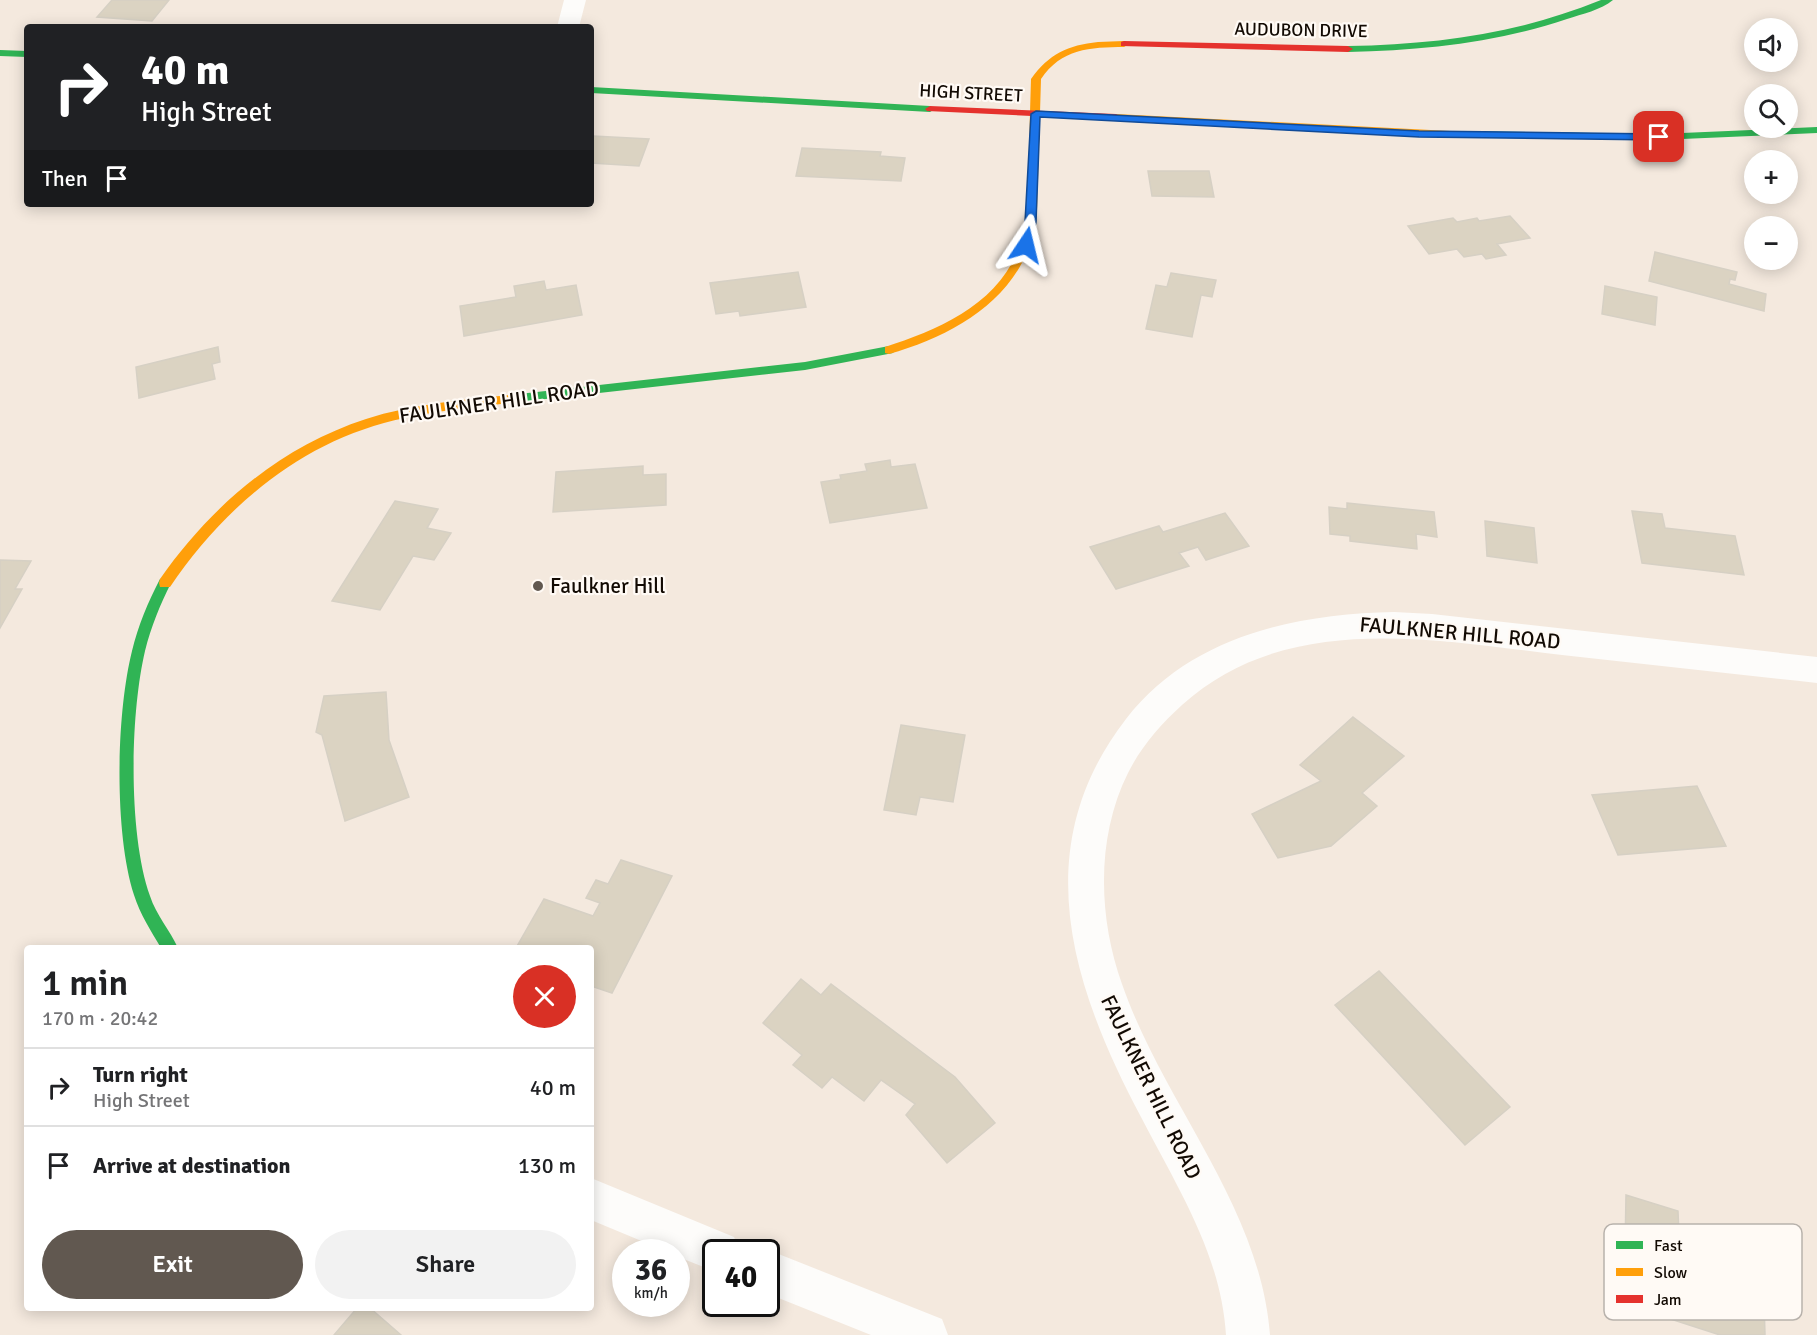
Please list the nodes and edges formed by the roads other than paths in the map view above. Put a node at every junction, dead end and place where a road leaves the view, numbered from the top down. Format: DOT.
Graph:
graph roads {
  1 [pos="575,0"];
  2 [pos="1609,0"];
  3 [pos="569,24"];
  4 [pos="0,53"];
  5 [pos="24,54"];
  6 [pos="594,90"];
  7 [pos="1036,114"];
  8 [pos="1817,130"];
  9 [pos="1817,670"];
  10 [pos="168,945"];
  11 [pos="594,1200"];
  12 [pos="702,1245"];
  13 [pos="780,1277"];
  14 [pos="926,1335"];
  15 [pos="1248,1335"];
  1 -- 3 [label="street"];
  2 -- 7 [label="street, AUDUBON DRIVE"];
  4 -- 5 [label="street"];
  6 -- 7 [label="street, HIGH STREET"];
  7 -- 8 [label="street, HIGH STREET"];
  7 -- 10 [label="street, FAULKNER HILL ROAD"];
  9 -- 15 [label="street, FAULKNER HILL ROAD"];
  11 -- 12 [label="street"];
  13 -- 14 [label="street"];
}
